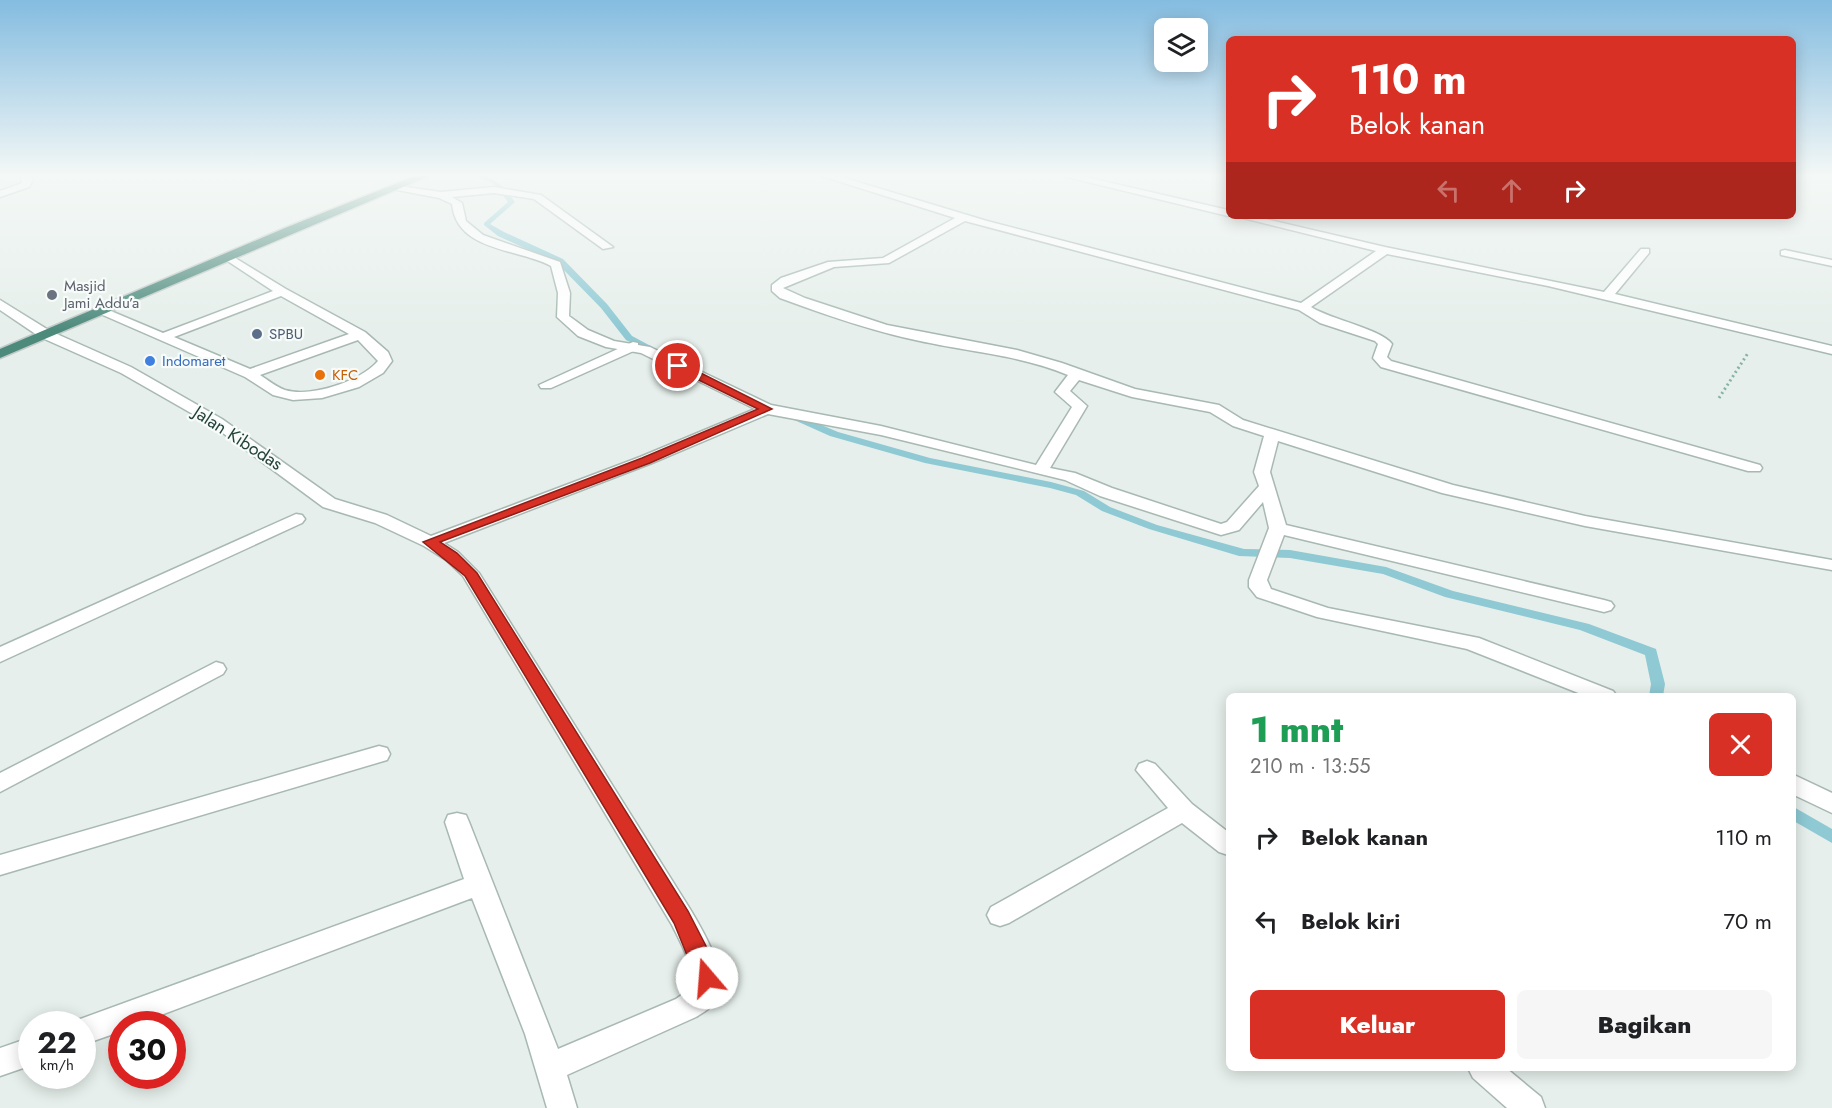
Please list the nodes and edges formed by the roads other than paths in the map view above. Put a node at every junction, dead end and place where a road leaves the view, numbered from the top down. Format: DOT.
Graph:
graph roads {
  1 [pos="297,228"];
  2 [pos="467,228"];
  3 [pos="580,228"];
  4 [pos="947,228"];
  5 [pos="1002,228"];
  6 [pos="1290,228"];
  7 [pos="607,247"];
  8 [pos="1385,250"];
  9 [pos="1645,251"];
  10 [pos="1785,253"];
  11 [pos="227,256"];
  12 [pos="1832,263"];
  13 [pos="282,292"];
  14 [pos="1608,295"];
  15 [pos="0,304"];
  16 [pos="1303,307"];
  17 [pos="102,312"];
  18 [pos="45,334"];
  19 [pos="360,335"];
  20 [pos="164,337"];
  21 [pos="633,346"];
  22 [pos="1832,350"];
  23 [pos="0,354"];
  24 [pos="250,374"];
  25 [pos="1076,374"];
  26 [pos="546,385"];
  27 [pos="767,409"];
  28 [pos="1272,435"];
  29 [pos="1754,468"];
  30 [pos="1040,471"];
  31 [pos="1267,487"];
  32 [pos="296,519"];
  33 [pos="1278,528"];
  34 [pos="430,542"];
  35 [pos="1832,565"];
  36 [pos="1604,606"];
  37 [pos="0,656"];
  38 [pos="216,669"];
  39 [pos="1598,693"];
  40 [pos="380,754"];
  41 [pos="1147,770"];
  42 [pos="0,783"];
  43 [pos="1796,785"];
  44 [pos="1832,804"];
  45 [pos="1184,811"];
  46 [pos="457,822"];
  47 [pos="1226,843"];
  48 [pos="0,865"];
  49 [pos="479,884"];
  50 [pos="1000,915"];
  51 [pos="96,1027"];
  52 [pos="18,1056"];
  53 [pos="0,1062"];
  54 [pos="549,1068"];
  55 [pos="1487,1071"];
  56 [pos="562,1108"];
  57 [pos="1530,1108"];
  1 -- 11 [label="highway"];
  2 -- 21 [label="street"];
  3 -- 7 [label="street"];
  4 -- 25 [label="street"];
  5 -- 16 [label="street"];
  6 -- 8 [label="street"];
  8 -- 14 [label="street"];
  8 -- 16 [label="street"];
  9 -- 14 [label="street"];
  10 -- 12 [label="street"];
  11 -- 13 [label="street"];
  11 -- 17 [label="highway"];
  13 -- 19 [label="street"];
  13 -- 20 [label="street"];
  14 -- 22 [label="street"];
  15 -- 18 [label="street, Jalan Kibodas"];
  16 -- 29 [label="street"];
  17 -- 18 [label="highway"];
  17 -- 20 [label="street"];
  18 -- 23 [label="highway"];
  18 -- 34 [label="street, Jalan Kibodas"];
  19 -- 24 [label="street"];
  19 -- 24 [label="street"];
  20 -- 24 [label="street"];
  21 -- 26 [label="street"];
  21 -- 27 [label="street"];
  25 -- 28 [label="street"];
  25 -- 30 [label="street"];
  27 -- 30 [label="street"];
  27 -- 34 [label="street"];
  28 -- 31 [label="street"];
  28 -- 35 [label="street"];
  30 -- 31 [label="street"];
  31 -- 33 [label="street"];
  32 -- 37 [label="street"];
  33 -- 36 [label="street"];
  33 -- 39 [label="street"];
  34 -- 54 [label="street, Jalan Kibodas"];
  38 -- 42 [label="street"];
  40 -- 48 [label="street"];
  41 -- 45 [label="street"];
  43 -- 44 [label="street"];
  45 -- 47 [label="street"];
  45 -- 50 [label="street"];
  46 -- 49 [label="street"];
  49 -- 51 [label="street"];
  49 -- 54 [label="street"];
  52 -- 53 [label="street"];
  54 -- 56 [label="street"];
  55 -- 57 [label="street"];
}
